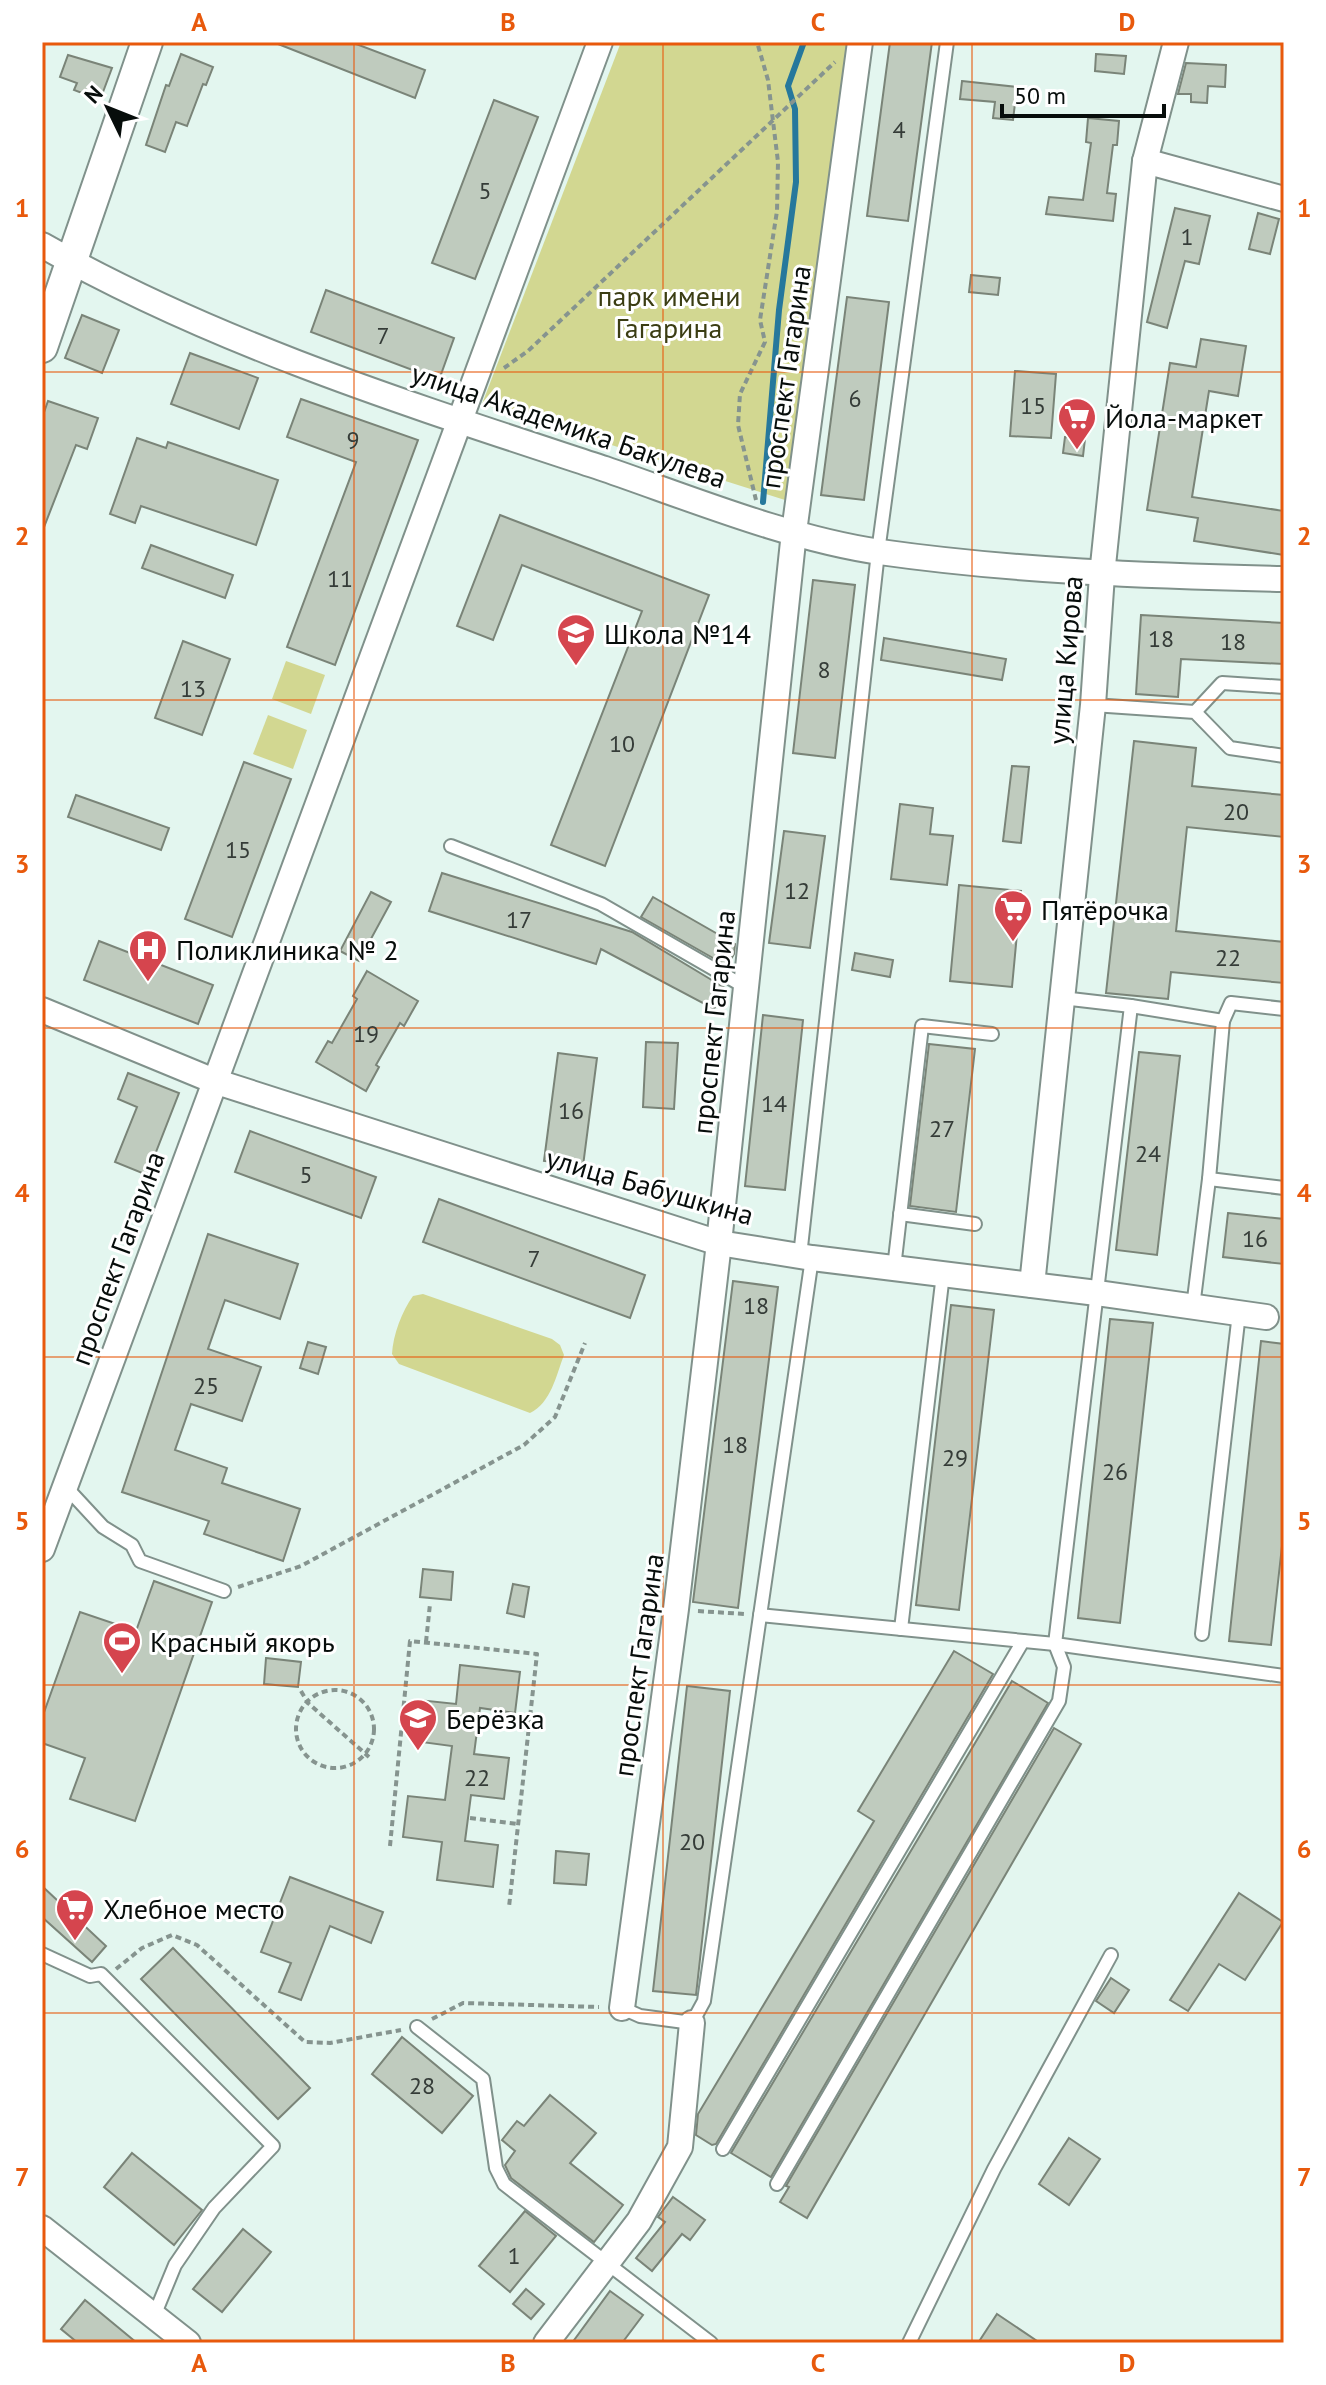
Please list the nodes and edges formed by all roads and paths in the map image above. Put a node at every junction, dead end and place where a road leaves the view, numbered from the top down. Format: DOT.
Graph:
graph roads {
  1 [pos="147,42"];
  2 [pos="600,42"];
  3 [pos="757,42"];
  4 [pos="860,42"];
  5 [pos="947,42"];
  6 [pos="1176,42"];
  7 [pos="808,87"];
  8 [pos="775,121"];
  9 [pos="1145,161"];
  10 [pos="1284,199"];
  11 [pos="42,245"];
  12 [pos="73,262"];
  13 [pos="42,347"];
  14 [pos="472,390"];
  15 [pos="461,421"];
  16 [pos="762,522"];
  17 [pos="794,532"];
  18 [pos="878,552"];
  19 [pos="1102,575"];
  20 [pos="1284,579"];
  21 [pos="1284,687"];
  22 [pos="1093,705"];
  23 [pos="1195,712"];
  24 [pos="1284,756"];
  25 [pos="451,846"];
  26 [pos="747,988"];
  27 [pos="1062,998"];
  28 [pos="1131,1006"];
  29 [pos="1284,1009"];
  30 [pos="42,1010"];
  31 [pos="1223,1021"];
  32 [pos="992,1034"];
  33 [pos="214,1081"];
  34 [pos="1209,1179"];
  35 [pos="1284,1188"];
  36 [pos="900,1214"];
  37 [pos="975,1224"];
  38 [pos="719,1243"];
  39 [pos="806,1257"];
  40 [pos="894,1268"];
  41 [pos="943,1274"];
  42 [pos="1032,1285"];
  43 [pos="1097,1293"];
  44 [pos="1193,1307"];
  45 [pos="1239,1313"];
  46 [pos="1266,1317"];
  47 [pos="585,1343"];
  48 [pos="65,1486"];
  49 [pos="42,1549"];
  50 [pos="224,1591"];
  51 [pos="430,1604"];
  52 [pos="676,1609"];
  53 [pos="760,1615"];
  54 [pos="901,1629"];
  55 [pos="1202,1634"];
  56 [pos="1023,1641"];
  57 [pos="426,1642"];
  58 [pos="1055,1644"];
  59 [pos="1284,1676"];
  60 [pos="301,1691"];
  61 [pos="306,1701"];
  62 [pos="367,1756"];
  63 [pos="470,1818"];
  64 [pos="518,1824"];
  65 [pos="390,1846"];
  66 [pos="509,1907"];
  67 [pos="42,1954"];
  68 [pos="1111,1955"];
  69 [pos="101,1974"];
  70 [pos="622,2008"];
  71 [pos="692,2023"];
  72 [pos="417,2027"];
  73 [pos="723,2149"];
  74 [pos="777,2184"];
  75 [pos="42,2228"];
  76 [pos="606,2264"];
  77 [pos="154,2316"];
  78 [pos="188,2343"];
  79 [pos="546,2343"];
  80 [pos="711,2343"];
  81 [pos="909,2343"];
  1 -- 12 [label="street"];
  2 -- 14 [label="street, проспект Гагарина"];
  3 -- 8 [label="path"];
  4 -- 17 [label="street, проспект Гагарина"];
  5 -- 18 [label="lane"];
  6 -- 9 [label="street, улица Кирова"];
  7 -- 8 [label="path"];
  8 -- 14 [label="path"];
  8 -- 16 [label="path"];
  9 -- 10 [label="street"];
  9 -- 19 [label="street, улица Кирова"];
  11 -- 12 [label="street, улица Академика Бакулева"];
  12 -- 13 [label="street"];
  12 -- 15 [label="street, улица Академика Бакулева"];
  14 -- 15 [label="street, проспект Гагарина"];
  15 -- 16 [label="street, улица Академика Бакулева"];
  15 -- 33 [label="street, проспект Гагарина"];
  16 -- 17 [label="street, улица Академика Бакулева"];
  17 -- 18 [label="street, улица Академика Бакулева"];
  17 -- 26 [label="street, проспект Гагарина"];
  18 -- 19 [label="street, улица Академика Бакулева"];
  18 -- 39 [label="lane"];
  19 -- 20 [label="street, улица Академика Бакулева"];
  19 -- 22 [label="street, улица Кирова"];
  21 -- 23 [label="lane"];
  22 -- 23 [label="lane"];
  22 -- 27 [label="street, улица Кирова"];
  23 -- 24 [label="lane"];
  25 -- 26 [label="lane"];
  26 -- 38 [label="street, проспект Гагарина"];
  27 -- 28 [label="lane"];
  27 -- 42 [label="street, улица Кирова"];
  28 -- 31 [label="lane"];
  28 -- 43 [label="lane"];
  29 -- 31 [label="lane"];
  30 -- 33 [label="street, улица Бабушкина"];
  31 -- 34 [label="lane"];
  32 -- 36 [label="lane"];
  33 -- 38 [label="street, улица Бабушкина"];
  33 -- 48 [label="street, проспект Гагарина"];
  34 -- 35 [label="lane"];
  34 -- 44 [label="lane"];
  36 -- 37 [label="lane"];
  36 -- 40 [label="lane"];
  38 -- 39 [label="street, улица Бабушкина"];
  38 -- 52 [label="street, проспект Гагарина"];
  39 -- 40 [label="street, улица Бабушкина"];
  39 -- 53 [label="lane"];
  40 -- 41 [label="street, улица Бабушкина"];
  41 -- 42 [label="street, улица Бабушкина"];
  41 -- 54 [label="lane"];
  42 -- 43 [label="street, улица Бабушкина"];
  43 -- 44 [label="street, улица Бабушкина"];
  43 -- 58 [label="lane"];
  44 -- 45 [label="street, улица Бабушкина"];
  45 -- 46 [label="street, улица Бабушкина"];
  45 -- 55 [label="lane"];
  47 -- 50 [label="path"];
  48 -- 49 [label="street, проспект Гагарина"];
  48 -- 50 [label="lane"];
  51 -- 57 [label="path"];
  52 -- 53 [label="path"];
  52 -- 70 [label="street, проспект Гагарина"];
  53 -- 54 [label="lane"];
  53 -- 71 [label="lane"];
  54 -- 56 [label="lane"];
  56 -- 58 [label="lane"];
  56 -- 73 [label="lane"];
  57 -- 64 [label="path"];
  57 -- 65 [label="path"];
  58 -- 59 [label="lane"];
  58 -- 74 [label="lane"];
  60 -- 61 [label="path"];
  61 -- 62 [label="path"];
  61 -- 62 [label="path"];
  61 -- 62 [label="path"];
  63 -- 64 [label="path"];
  64 -- 66 [label="path"];
  67 -- 69 [label="lane"];
  68 -- 81 [label="lane"];
  69 -- 72 [label="path"];
  69 -- 77 [label="lane"];
  70 -- 71 [label="lane"];
  70 -- 72 [label="path"];
  71 -- 76 [label="street"];
  72 -- 76 [label="lane"];
  75 -- 77 [label="street"];
  76 -- 79 [label="street"];
  76 -- 80 [label="lane"];
  77 -- 78 [label="street"];
}
